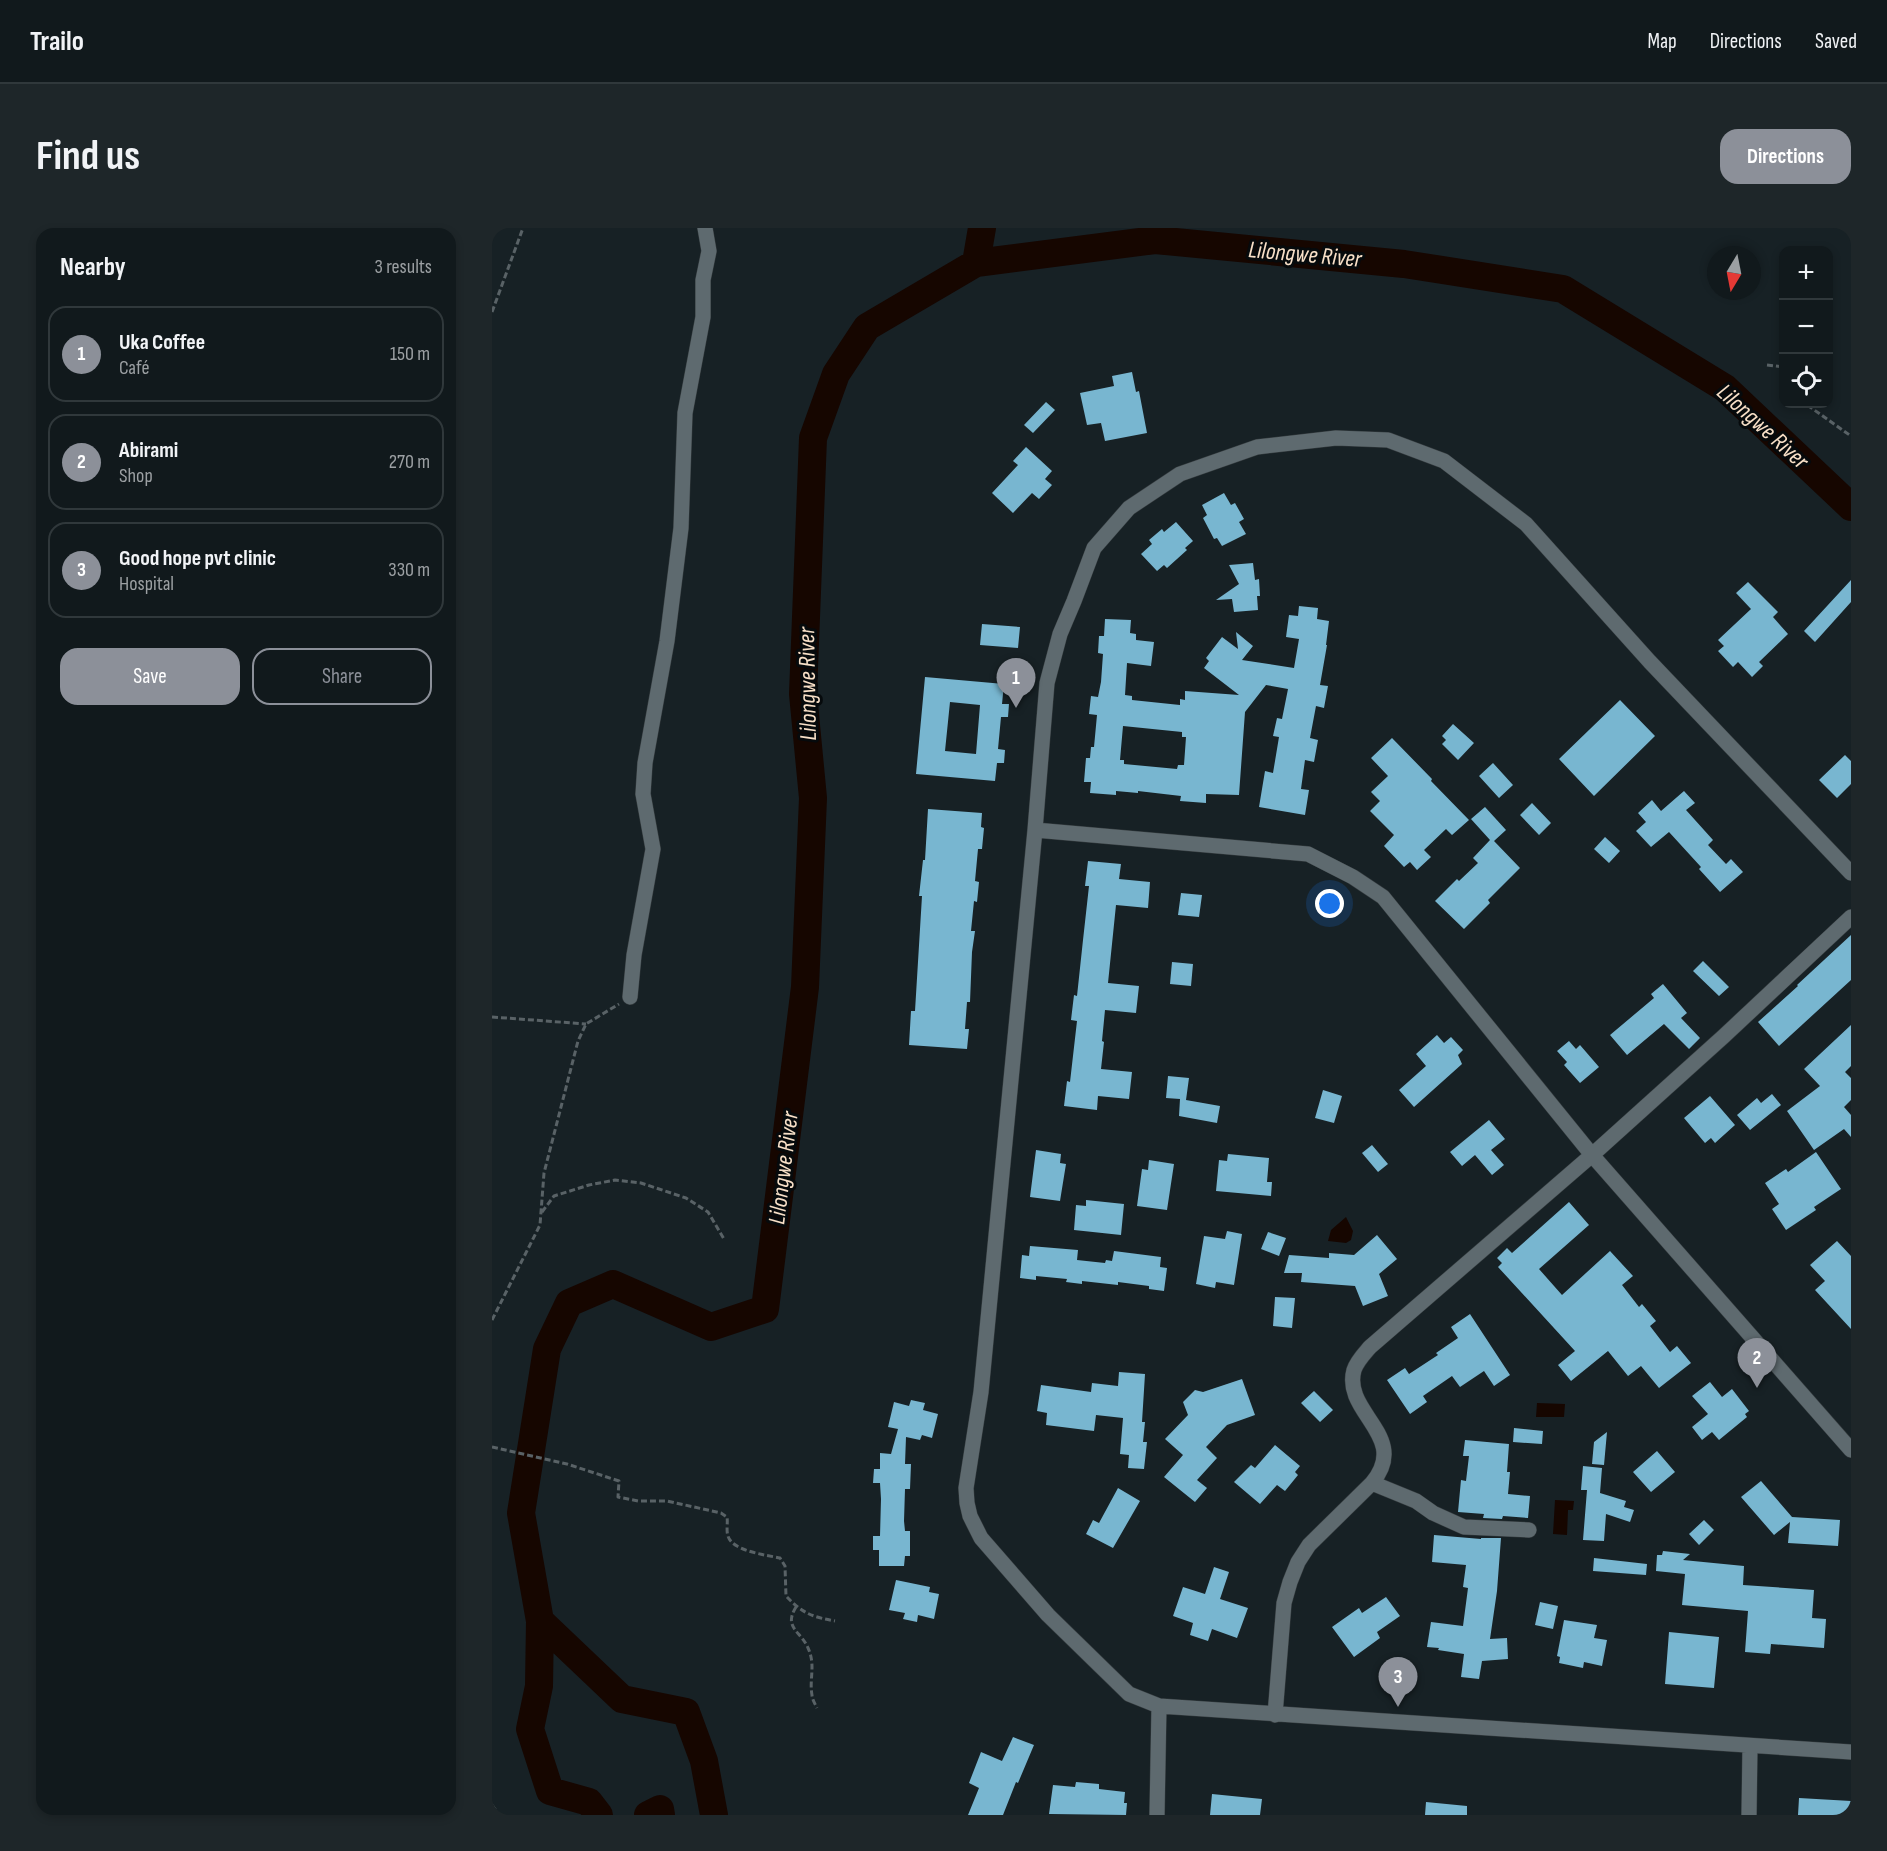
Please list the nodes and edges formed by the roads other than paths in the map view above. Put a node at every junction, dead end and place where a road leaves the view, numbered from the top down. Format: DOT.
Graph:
graph roads {
  1 [pos="705,228"];
  2 [pos="1035,830"];
  3 [pos="1851,873"];
  4 [pos="1851,917"];
  5 [pos="630,997"];
  6 [pos="1592,1155"];
  7 [pos="1851,1450"];
  8 [pos="1372,1483"];
  9 [pos="1529,1530"];
  10 [pos="1159,1706"];
  11 [pos="1275,1715"];
  12 [pos="1750,1746"];
  13 [pos="1851,1752"];
  14 [pos="1157,1815"];
  15 [pos="1749,1815"];
  1 -- 5 [label="street"];
  2 -- 3 [label="street"];
  2 -- 6 [label="street"];
  2 -- 10 [label="street"];
  4 -- 6 [label="street"];
  6 -- 7 [label="street"];
  6 -- 8 [label="street"];
  8 -- 9 [label="street"];
  8 -- 11 [label="street"];
  10 -- 11 [label="street"];
  10 -- 14 [label="street"];
  11 -- 12 [label="street"];
  12 -- 13 [label="street"];
  12 -- 15 [label="street"];
}
